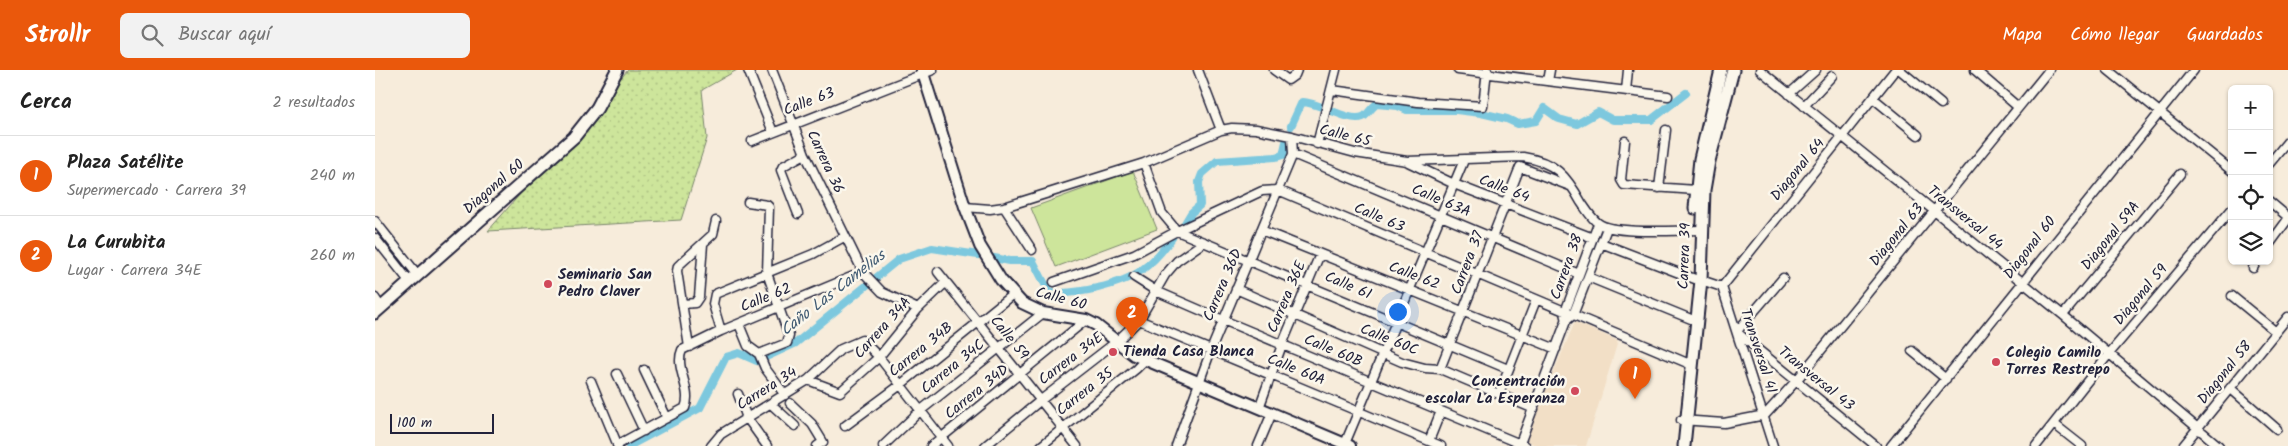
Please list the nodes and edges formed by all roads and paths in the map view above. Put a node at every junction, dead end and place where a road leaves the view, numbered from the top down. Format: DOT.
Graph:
graph roads {
  1 [pos="617,70"];
  2 [pos="748,70"];
  3 [pos="772,70"];
  4 [pos="1198,70"];
  5 [pos="1275,70"];
  6 [pos="1297,70"];
  7 [pos="1337,70"];
  8 [pos="1459,70"];
  9 [pos="1551,70"];
  10 [pos="1628,70"];
  11 [pos="1721,70"];
  12 [pos="1733,70"];
  13 [pos="1760,70"];
  14 [pos="1816,70"];
  15 [pos="1895,70"];
  16 [pos="1900,70"];
  17 [pos="1975,70"];
  18 [pos="2049,70"];
  19 [pos="2108,70"];
  20 [pos="2194,70"];
  21 [pos="926,71"];
  22 [pos="1487,72"];
  23 [pos="1833,76"];
  24 [pos="1548,81"];
  25 [pos="1332,90"];
  26 [pos="1626,91"];
  27 [pos="1789,94"];
  28 [pos="1668,96"];
  29 [pos="1873,98"];
  30 [pos="1941,104"];
  31 [pos="1804,106"];
  32 [pos="2018,107"];
  33 [pos="2159,112"];
  34 [pos="792,124"];
  35 [pos="1221,130"];
  36 [pos="1666,130"];
  37 [pos="773,132"];
  38 [pos="1918,135"];
  39 [pos="1292,136"];
  40 [pos="1843,136"];
  41 [pos="752,141"];
  42 [pos="1625,141"];
  43 [pos="2288,141"];
  44 [pos="1317,144"];
  45 [pos="805,154"];
  46 [pos="1293,154"];
  47 [pos="2273,159"];
  48 [pos="1464,160"];
  49 [pos="1407,161"];
  50 [pos="1144,162"];
  51 [pos="2228,167"];
  52 [pos="2180,174"];
  53 [pos="1454,184"];
  54 [pos="1572,186"];
  55 [pos="1659,188"];
  56 [pos="1278,190"];
  57 [pos="1696,190"];
  58 [pos="748,202"];
  59 [pos="1506,204"];
  60 [pos="2273,205"];
  61 [pos="965,207"];
  62 [pos="1004,207"];
  63 [pos="1934,211"];
  64 [pos="798,214"];
  65 [pos="2228,214"];
  66 [pos="1440,216"];
  67 [pos="2288,218"];
  68 [pos="375,221"];
  69 [pos="716,221"];
  70 [pos="1598,224"];
  71 [pos="1607,228"];
  72 [pos="1177,230"];
  73 [pos="1261,230"];
  74 [pos="1698,230"];
  75 [pos="844,237"];
  76 [pos="375,238"];
  77 [pos="1493,238"];
  78 [pos="1593,238"];
  79 [pos="2273,239"];
  80 [pos="1204,242"];
  81 [pos="1601,243"];
  82 [pos="703,244"];
  83 [pos="1032,250"];
  84 [pos="1426,252"];
  85 [pos="1321,254"];
  86 [pos="1249,260"];
  87 [pos="863,272"];
  88 [pos="938,272"];
  89 [pos="767,273"];
  90 [pos="1579,274"];
  91 [pos="1479,275"];
  92 [pos="1134,277"];
  93 [pos="1588,277"];
  94 [pos="413,278"];
  95 [pos="1783,278"];
  96 [pos="1698,280"];
  97 [pos="945,282"];
  98 [pos="1054,282"];
  99 [pos="2022,282"];
  100 [pos="1308,284"];
  101 [pos="1722,286"];
  102 [pos="1236,289"];
  103 [pos="1410,289"];
  104 [pos="1156,291"];
  105 [pos="1013,294"];
  106 [pos="2232,296"];
  107 [pos="1536,300"];
  108 [pos="683,304"];
  109 [pos="377,306"];
  110 [pos="780,308"];
  111 [pos="918,309"];
  112 [pos="1465,310"];
  113 [pos="1043,313"];
  114 [pos="1569,313"];
  115 [pos="1295,315"];
  116 [pos="2063,315"];
  117 [pos="2288,317"];
  118 [pos="1691,319"];
  119 [pos="1086,320"];
  120 [pos="1139,320"];
  121 [pos="1223,320"];
  122 [pos="978,322"];
  123 [pos="1397,322"];
  124 [pos="739,324"];
  125 [pos="721,330"];
  126 [pos="1738,332"];
  127 [pos="2276,332"];
  128 [pos="1522,334"];
  129 [pos="1116,342"];
  130 [pos="1451,344"];
  131 [pos="1281,345"];
  132 [pos="689,346"];
  133 [pos="999,348"];
  134 [pos="1556,348"];
  135 [pos="1211,350"];
  136 [pos="1912,351"];
  137 [pos="1383,353"];
  138 [pos="2109,355"];
  139 [pos="760,356"];
  140 [pos="879,357"];
  141 [pos="1145,360"];
  142 [pos="1689,364"];
  143 [pos="1440,369"];
  144 [pos="1508,369"];
  145 [pos="644,370"];
  146 [pos="617,374"];
  147 [pos="1021,374"];
  148 [pos="1271,375"];
  149 [pos="1946,379"];
  150 [pos="808,380"];
  151 [pos="591,381"];
  152 [pos="1796,381"];
  153 [pos="1199,382"];
  154 [pos="1371,382"];
  155 [pos="899,386"];
  156 [pos="2230,388"];
  157 [pos="738,394"];
  158 [pos="1499,394"];
  159 [pos="785,396"];
  160 [pos="1041,400"];
  161 [pos="790,403"];
  162 [pos="771,404"];
  163 [pos="1259,408"];
  164 [pos="1534,409"];
  165 [pos="920,411"];
  166 [pos="1359,411"];
  167 [pos="1441,411"];
  168 [pos="1271,413"];
  169 [pos="1765,415"];
  170 [pos="667,418"];
  171 [pos="747,418"];
  172 [pos="1684,421"];
  173 [pos="2054,424"];
  174 [pos="795,426"];
  175 [pos="845,426"];
  176 [pos="1061,428"];
  177 [pos="2198,428"];
  178 [pos="2277,428"];
  179 [pos="644,430"];
  180 [pos="941,438"];
  181 [pos="1429,441"];
  182 [pos="820,444"];
  183 [pos="1346,445"];
  184 [pos="1521,445"];
  185 [pos="618,446"];
  186 [pos="711,446"];
  187 [pos="767,446"];
  188 [pos="883,446"];
  189 [pos="931,446"];
  190 [pos="947,446"];
  191 [pos="985,446"];
  192 [pos="1041,446"];
  193 [pos="1077,446"];
  194 [pos="1176,446"];
  195 [pos="1258,446"];
  196 [pos="1441,446"];
  197 [pos="1677,446"];
  198 [pos="1684,446"];
  199 [pos="1773,446"];
  200 [pos="1875,446"];
  201 [pos="1891,446"];
  202 [pos="2036,446"];
  203 [pos="2082,446"];
  204 [pos="2183,446"];
  205 [pos="2219,446"];
  1 -- 94 [label="main road, Diagonal 60"];
  2 -- 37 [label="street"];
  3 -- 34 [label="street, Carrera 36"];
  4 -- 35 [label="street"];
  5 -- 6 [label="street"];
  7 -- 25 [label="street"];
  8 -- 22 [label="street"];
  9 -- 24 [label="street"];
  10 -- 26 [label="street"];
  11 -- 57 [label="main road, Carrera 39"];
  12 -- 74 [label="main road, Carrera 39"];
  13 -- 27 [label="street, Transversal 44"];
  14 -- 27 [label="street"];
  15 -- 29 [label="street, Diagonal 64"];
  16 -- 30 [label="street"];
  17 -- 32 [label="street"];
  18 -- 32 [label="street, Diagonal 63"];
  19 -- 33 [label="street"];
  20 -- 33 [label="street, Diagonal 60"];
  21 -- 34 [label="street, Calle 63"];
  21 -- 61 [label="street, Calle 60"];
  22 -- 24 [label="street"];
  22 -- 25 [label="street"];
  23 -- 31 [label="street"];
  24 -- 26 [label="street"];
  25 -- 44 [label="street"];
  26 -- 28 [label="street"];
  27 -- 31 [label="street, Transversal 44"];
  29 -- 38 [label="street"];
  29 -- 40 [label="street, Diagonal 64"];
  31 -- 40 [label="street, Transversal 44"];
  32 -- 63 [label="street, Diagonal 63"];
  33 -- 51 [label="street"];
  33 -- 99 [label="street, Diagonal 60"];
  34 -- 37 [label="street, Calle 63"];
  34 -- 45 [label="street, Carrera 36"];
  35 -- 39 [label="street, Calle 65"];
  35 -- 50 [label="street, Calle 65"];
  36 -- 55 [label="street"];
  37 -- 41 [label="street, Calle 63"];
  39 -- 44 [label="street, Calle 65"];
  39 -- 46 [label="street, Carrera 36D"];
  40 -- 63 [label="street, Transversal 44"];
  40 -- 101 [label="street, Diagonal 64"];
  42 -- 55 [label="street"];
  43 -- 47 [label="street"];
  44 -- 49 [label="street, Calle 65"];
  45 -- 64 [label="street"];
  45 -- 75 [label="street, Carrera 36"];
  46 -- 56 [label="street, Carrera 36D"];
  46 -- 66 [label="street, Calle 63A"];
  48 -- 49 [label="street, Calle 65"];
  48 -- 53 [label="street"];
  48 -- 54 [label="street, Calle 65"];
  49 -- 53 [label="street, Calle 64"];
  50 -- 62 [label="street, Calle 65"];
  50 -- 72 [label="street"];
  52 -- 116 [label="street, Diagonal 59A"];
  53 -- 59 [label="street, Calle 64"];
  53 -- 66 [label="street"];
  54 -- 59 [label="street, Carrera 37"];
  54 -- 70 [label="street, Calle 65"];
  55 -- 57 [label="street"];
  56 -- 72 [label="street"];
  56 -- 73 [label="street, Carrera 36D"];
  56 -- 84 [label="street, Calle 63"];
  57 -- 74 [label="main road, Carrera 39"];
  58 -- 89 [label="street"];
  59 -- 77 [label="street, Carrera 37"];
  59 -- 78 [label="street, Calle 64"];
  60 -- 67 [label="street"];
  61 -- 62 [label="street, Calle 65"];
  61 -- 105 [label="street, Calle 60"];
  62 -- 83 [label="street"];
  63 -- 99 [label="street, Transversal 44"];
  63 -- 152 [label="street, Diagonal 63"];
  65 -- 138 [label="street, Diagonal 59"];
  66 -- 77 [label="street, Calle 63A"];
  66 -- 84 [label="street"];
  67 -- 79 [label="street"];
  68 -- 94 [label="street"];
  69 -- 82 [label="street"];
  70 -- 71 [label="street"];
  70 -- 78 [label="street, Carrera 38"];
  71 -- 74 [label="street"];
  71 -- 81 [label="street, Carrera 38"];
  72 -- 80 [label="street"];
  72 -- 98 [label="street"];
  73 -- 85 [label="street, Calle 62"];
  73 -- 86 [label="street, Carrera 36D"];
  74 -- 96 [label="main road, Carrera 39"];
  75 -- 87 [label="street, Carrera 36"];
  75 -- 89 [label="street"];
  76 -- 94 [label="street"];
  77 -- 90 [label="street, Calle 63A"];
  77 -- 91 [label="street, Carrera 37"];
  78 -- 90 [label="street, Carrera 38"];
  80 -- 86 [label="street, Calle 61"];
  80 -- 104 [label="street, Carrera 34E"];
  81 -- 93 [label="street, Carrera 38"];
  81 -- 96 [label="street"];
  82 -- 108 [label="street"];
  82 -- 108 [label="street"];
  84 -- 91 [label="street, Calle 63"];
  84 -- 103 [label="street"];
  85 -- 100 [label="street, Carrera 36E"];
  85 -- 103 [label="street, Calle 62"];
  86 -- 100 [label="street, Calle 61"];
  86 -- 102 [label="street, Carrera 36D"];
  87 -- 110 [label="street, Calle 62"];
  87 -- 111 [label="street, Carrera 36"];
  88 -- 97 [label="street, Calle 59"];
  89 -- 110 [label="street"];
  89 -- 125 [label="street"];
  90 -- 114 [label="street, Carrera 38"];
  91 -- 107 [label="street, Calle 63"];
  91 -- 112 [label="street, Carrera 37"];
  92 -- 104 [label="street, Calle 60B"];
  93 -- 114 [label="street, Carrera 38"];
  93 -- 118 [label="street"];
  94 -- 109 [label="main road, Diagonal 60"];
  95 -- 126 [label="street"];
  96 -- 101 [label="street"];
  96 -- 118 [label="main road, Carrera 39"];
  96 -- 142 [label="main road, Carrera 39"];
  97 -- 111 [label="street, Carrera 34A"];
  97 -- 122 [label="street, Calle 59"];
  99 -- 116 [label="street, Transversal 44"];
  99 -- 149 [label="street, Diagonal 60"];
  100 -- 115 [label="street, Carrera 36E"];
  100 -- 123 [label="street, Calle 61"];
  101 -- 126 [label="street, Transversal 41"];
  102 -- 115 [label="street, Calle 60C"];
  102 -- 121 [label="street, Carrera 36D"];
  103 -- 112 [label="street, Calle 62"];
  103 -- 123 [label="street"];
  104 -- 120 [label="street, Carrera 34E"];
  104 -- 121 [label="street, Calle 60B"];
  105 -- 113 [label="street, Calle 60"];
  105 -- 122 [label="street, Carrera 34B"];
  106 -- 127 [label="street"];
  107 -- 114 [label="street, Calle 63"];
  107 -- 128 [label="street"];
  108 -- 132 [label="street"];
  110 -- 124 [label="street, Calle 62"];
  110 -- 139 [label="street"];
  111 -- 140 [label="street, Carrera 34A"];
  112 -- 128 [label="street, Calle 62"];
  112 -- 130 [label="street, Carrera 37"];
  113 -- 119 [label="street, Calle 60"];
  113 -- 133 [label="street, Carrera 34C"];
  114 -- 134 [label="street, Carrera 38"];
  114 -- 142 [label="street, Calle 63"];
  115 -- 131 [label="street, Carrera 36E"];
  115 -- 137 [label="street, Calle 60C"];
  116 -- 138 [label="street, Transversal 44"];
  117 -- 127 [label="street, Diagonal 58"];
  118 -- 142 [label="main road, Carrera 39"];
  119 -- 129 [label="street, Calle 60"];
  119 -- 147 [label="street, Carrera 34D"];
  120 -- 129 [label="street, Carrera 34E"];
  120 -- 135 [label="street, Calle 60A"];
  121 -- 131 [label="street, Calle 60B"];
  121 -- 135 [label="street, Carrera 36D"];
  122 -- 133 [label="street, Calle 59"];
  122 -- 155 [label="street, Carrera 34B"];
  123 -- 130 [label="street, Calle 61"];
  123 -- 137 [label="street"];
  124 -- 125 [label="street, Calle 62"];
  124 -- 139 [label="street"];
  125 -- 132 [label="street, Calle 62"];
  126 -- 152 [label="street, Transversal 43"];
  126 -- 169 [label="street, Transversal 41"];
  127 -- 156 [label="street, Diagonal 58"];
  128 -- 134 [label="street, Calle 62"];
  128 -- 144 [label="street"];
  129 -- 141 [label="street, Calle 60"];
  129 -- 160 [label="street, Carrera 34E"];
  130 -- 143 [label="street, Carrera 37"];
  130 -- 144 [label="street, Calle 61"];
  131 -- 148 [label="street, Carrera 36E"];
  131 -- 154 [label="street, Calle 60B"];
  132 -- 170 [label="street, Calle 62"];
  133 -- 147 [label="street, Calle 59"];
  133 -- 165 [label="street, Carrera 34C"];
  134 -- 164 [label="street, Carrera 38"];
  135 -- 148 [label="street, Calle 60A"];
  135 -- 153 [label="street, Carrera 36D"];
  136 -- 149 [label="street"];
  137 -- 143 [label="street, Calle 60C"];
  137 -- 154 [label="street"];
  138 -- 173 [label="street, Diagonal 59"];
  138 -- 177 [label="street, Transversal 44"];
  139 -- 159 [label="street"];
  140 -- 150 [label="street, Carrera 34A"];
  140 -- 150 [label="street, Carrera 34"];
  140 -- 155 [label="street"];
  141 -- 153 [label="street, Calle 60"];
  141 -- 176 [label="street, Carrera 35"];
  142 -- 172 [label="main road, Carrera 39"];
  143 -- 158 [label="street, Calle 60C"];
  144 -- 158 [label="street"];
  145 -- 170 [label="street"];
  146 -- 179 [label="street"];
  147 -- 160 [label="street, Calle 59"];
  147 -- 180 [label="street, Carrera 34D"];
  148 -- 163 [label="street, Carrera 36E"];
  148 -- 166 [label="street, Calle 60A"];
  149 -- 201 [label="street, Diagonal 60"];
  150 -- 159 [label="street, Carrera 34"];
  151 -- 185 [label="street"];
  152 -- 169 [label="street, Diagonal 63"];
  152 -- 200 [label="street, Transversal 43"];
  153 -- 163 [label="street, Calle 60"];
  153 -- 194 [label="street, Carrera 36D"];
  154 -- 166 [label="street"];
  154 -- 167 [label="street, Calle 60B"];
  155 -- 165 [label="street"];
  155 -- 175 [label="street, Carrera 34B"];
  156 -- 177 [label="street, Diagonal 58"];
  156 -- 178 [label="street"];
  157 -- 171 [label="street"];
  158 -- 164 [label="street, Calle 60C"];
  159 -- 162 [label="street, Carrera 34"];
  160 -- 176 [label="street, Calle 59"];
  160 -- 191 [label="street, Carrera 34E"];
  161 -- 182 [label="street"];
  162 -- 171 [label="street, Carrera 34"];
  162 -- 174 [label="street"];
  163 -- 168 [label="street, Calle 60"];
  164 -- 184 [label="street, Carrera 38"];
  165 -- 180 [label="street"];
  165 -- 188 [label="street, Carrera 34C"];
  166 -- 181 [label="street, Calle 60A"];
  166 -- 183 [label="street"];
  167 -- 181 [label="street"];
  167 -- 184 [label="street, Calle 60B"];
  168 -- 183 [label="street, Calle 60"];
  168 -- 195 [label="street"];
  169 -- 172 [label="street"];
  169 -- 199 [label="street, Transversal 41"];
  170 -- 179 [label="street"];
  171 -- 186 [label="street, Carrera 34"];
  171 -- 187 [label="street"];
  172 -- 197 [label="main road, Carrera 39"];
  172 -- 198 [label="main road, Carrera 39"];
  173 -- 202 [label="street, Diagonal 59"];
  173 -- 203 [label="street"];
  176 -- 192 [label="street, Carrera 35"];
  176 -- 193 [label="street, Calle 59"];
  177 -- 204 [label="street, Diagonal 58"];
  177 -- 205 [label="street, Transversal 44"];
  179 -- 185 [label="street"];
  180 -- 189 [label="street, Carrera 34D"];
  180 -- 190 [label="street"];
  181 -- 196 [label="street, Calle 60A"];
}
